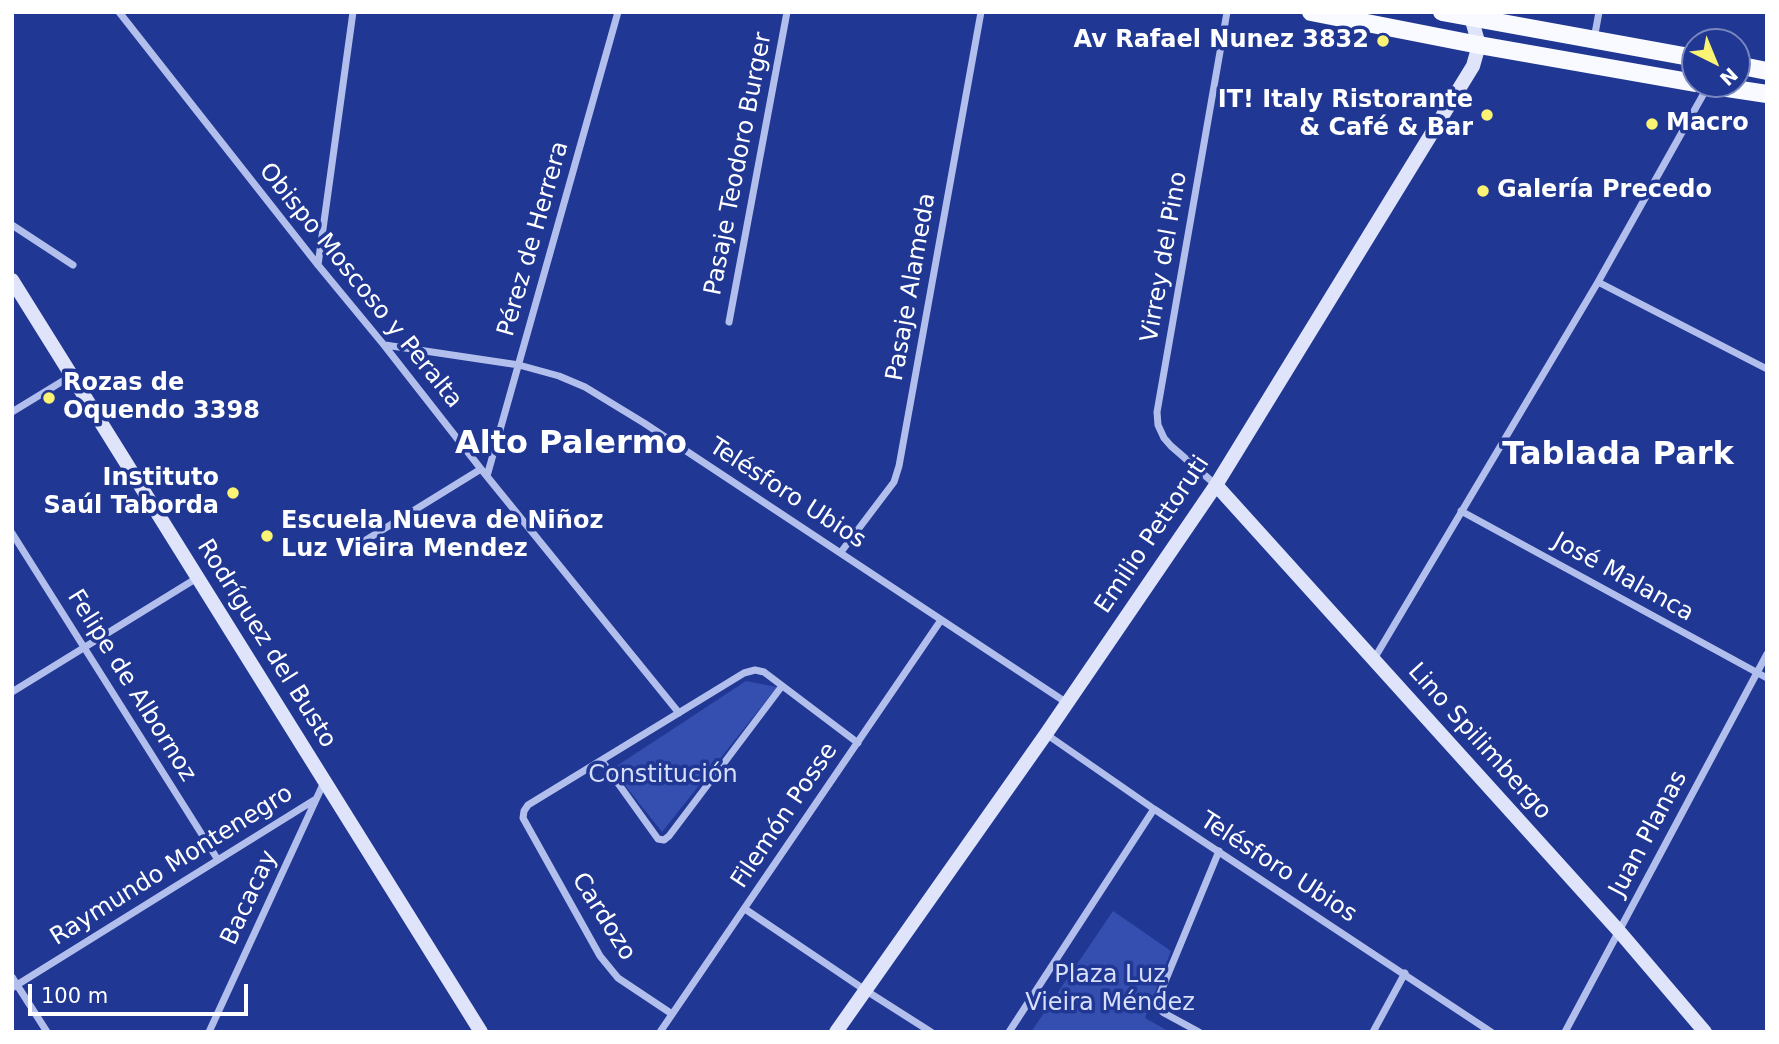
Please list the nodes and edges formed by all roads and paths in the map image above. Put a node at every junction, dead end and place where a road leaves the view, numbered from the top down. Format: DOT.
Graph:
graph roads {
  1 [pos="119,12"];
  2 [pos="353,12"];
  3 [pos="618,12"];
  4 [pos="787,12"];
  5 [pos="981,12"];
  6 [pos="1227,12"];
  7 [pos="1311,12"];
  8 [pos="1442,12"];
  9 [pos="1599,12"];
  10 [pos="1472,18"];
  11 [pos="1594,40"];
  12 [pos="1479,45"];
  13 [pos="1681,56"];
  14 [pos="1681,80"];
  15 [pos="1695,98"];
  16 [pos="12,225"];
  17 [pos="73,265"];
  18 [pos="318,265"];
  19 [pos="12,280"];
  20 [pos="1598,282"];
  21 [pos="729,322"];
  22 [pos="384,345"];
  23 [pos="519,365"];
  24 [pos="1767,369"];
  25 [pos="71,376"];
  26 [pos="12,412"];
  27 [pos="481,469"];
  28 [pos="487,476"];
  29 [pos="1216,485"];
  30 [pos="1461,511"];
  31 [pos="12,533"];
  32 [pos="366,540"];
  33 [pos="841,552"];
  34 [pos="198,577"];
  35 [pos="941,620"];
  36 [pos="85,647"];
  37 [pos="1767,654"];
  38 [pos="1374,659"];
  39 [pos="1757,673"];
  40 [pos="1767,678"];
  41 [pos="782,686"];
  42 [pos="12,692"];
  43 [pos="1067,703"];
  44 [pos="679,713"];
  45 [pos="1046,734"];
  46 [pos="858,743"];
  47 [pos="602,761"];
  48 [pos="325,780"];
  49 [pos="316,799"];
  50 [pos="1154,809"];
  51 [pos="1219,851"];
  52 [pos="218,860"];
  53 [pos="745,909"];
  54 [pos="1618,930"];
  55 [pos="1405,974"];
  56 [pos="12,976"];
  57 [pos="15,986"];
  58 [pos="865,990"];
  59 [pos="672,1014"];
  60 [pos="476,1030"];
  61 [pos="47,1032"];
  62 [pos="209,1032"];
  63 [pos="660,1032"];
  64 [pos="836,1032"];
  65 [pos="931,1032"];
  66 [pos="1009,1032"];
  67 [pos="1199,1032"];
  68 [pos="1373,1032"];
  69 [pos="1491,1032"];
  70 [pos="1565,1032"];
  71 [pos="1704,1032"];
  1 -- 18 [label="street, Obispo Moscoso y Peralta"];
  2 -- 18 [label="street"];
  3 -- 23 [label="street, Pérez de Herrera"];
  4 -- 21 [label="street, Pasaje Teodoro Burger"];
  5 -- 33 [label="street, Pasaje Alameda"];
  6 -- 29 [label="street, Virrey del Pino"];
  7 -- 12 [label="main road"];
  8 -- 10 [label="main road"];
  9 -- 11 [label="street"];
  10 -- 11 [label="main road"];
  10 -- 12 [label="main road"];
  11 -- 13 [label="main road"];
  12 -- 14 [label="main road"];
  12 -- 29 [label="main road, Emilio Pettoruti"];
  15 -- 20 [label="street"];
  16 -- 17 [label="street"];
  18 -- 22 [label="street, Obispo Moscoso y Peralta"];
  19 -- 25 [label="main road, Rodríguez del Busto"];
  20 -- 24 [label="street"];
  20 -- 30 [label="street"];
  22 -- 23 [label="street, Telésforo Ubios"];
  22 -- 27 [label="street, Obispo Moscoso y Peralta"];
  23 -- 28 [label="street, Pérez de Herrera"];
  23 -- 33 [label="street, Telésforo Ubios"];
  25 -- 26 [label="street"];
  25 -- 34 [label="main road, Rodríguez del Busto"];
  27 -- 28 [label="street, Obispo Moscoso y Peralta"];
  27 -- 32 [label="street"];
  28 -- 44 [label="street, Obispo Moscoso y Peralta"];
  29 -- 38 [label="main road, Lino Spilimbergo"];
  29 -- 43 [label="main road, Emilio Pettoruti"];
  30 -- 38 [label="street"];
  30 -- 39 [label="street, José Malanca"];
  31 -- 36 [label="street, Felipe de Albornoz"];
  33 -- 35 [label="street, Telésforo Ubios"];
  34 -- 36 [label="street"];
  34 -- 48 [label="main road, Rodríguez del Busto"];
  35 -- 43 [label="street, Telésforo Ubios"];
  35 -- 46 [label="street, Filemón Posse"];
  36 -- 42 [label="street"];
  36 -- 52 [label="street, Felipe de Albornoz"];
  37 -- 39 [label="street, Juan Planas"];
  38 -- 54 [label="main road, Lino Spilimbergo"];
  39 -- 40 [label="street, José Malanca"];
  39 -- 54 [label="street, Juan Planas"];
  41 -- 44 [label="street"];
  41 -- 46 [label="street"];
  41 -- 47 [label="street"];
  43 -- 45 [label="main road, Emilio Pettoruti"];
  44 -- 47 [label="street"];
  45 -- 50 [label="street, Telésforo Ubios"];
  45 -- 58 [label="main road, Emilio Pettoruti"];
  46 -- 53 [label="street, Filemón Posse"];
  47 -- 59 [label="street, Cardozo"];
  48 -- 49 [label="street, Bacacay"];
  48 -- 60 [label="main road, Rodríguez del Busto"];
  49 -- 52 [label="street, Raymundo Montenegro"];
  49 -- 62 [label="street, Bacacay"];
  50 -- 51 [label="street, Telésforo Ubios"];
  50 -- 66 [label="street"];
  51 -- 55 [label="street, Telésforo Ubios"];
  51 -- 67 [label="street"];
  52 -- 57 [label="street, Raymundo Montenegro"];
  53 -- 58 [label="street"];
  53 -- 59 [label="street, Filemón Posse"];
  54 -- 70 [label="street, Juan Planas"];
  54 -- 71 [label="main road, Lino Spilimbergo"];
  55 -- 68 [label="street"];
  55 -- 69 [label="street, Telésforo Ubios"];
  56 -- 57 [label="street"];
  57 -- 61 [label="street"];
  58 -- 64 [label="main road, Emilio Pettoruti"];
  58 -- 65 [label="street"];
  59 -- 63 [label="street, Filemón Posse"];
}
